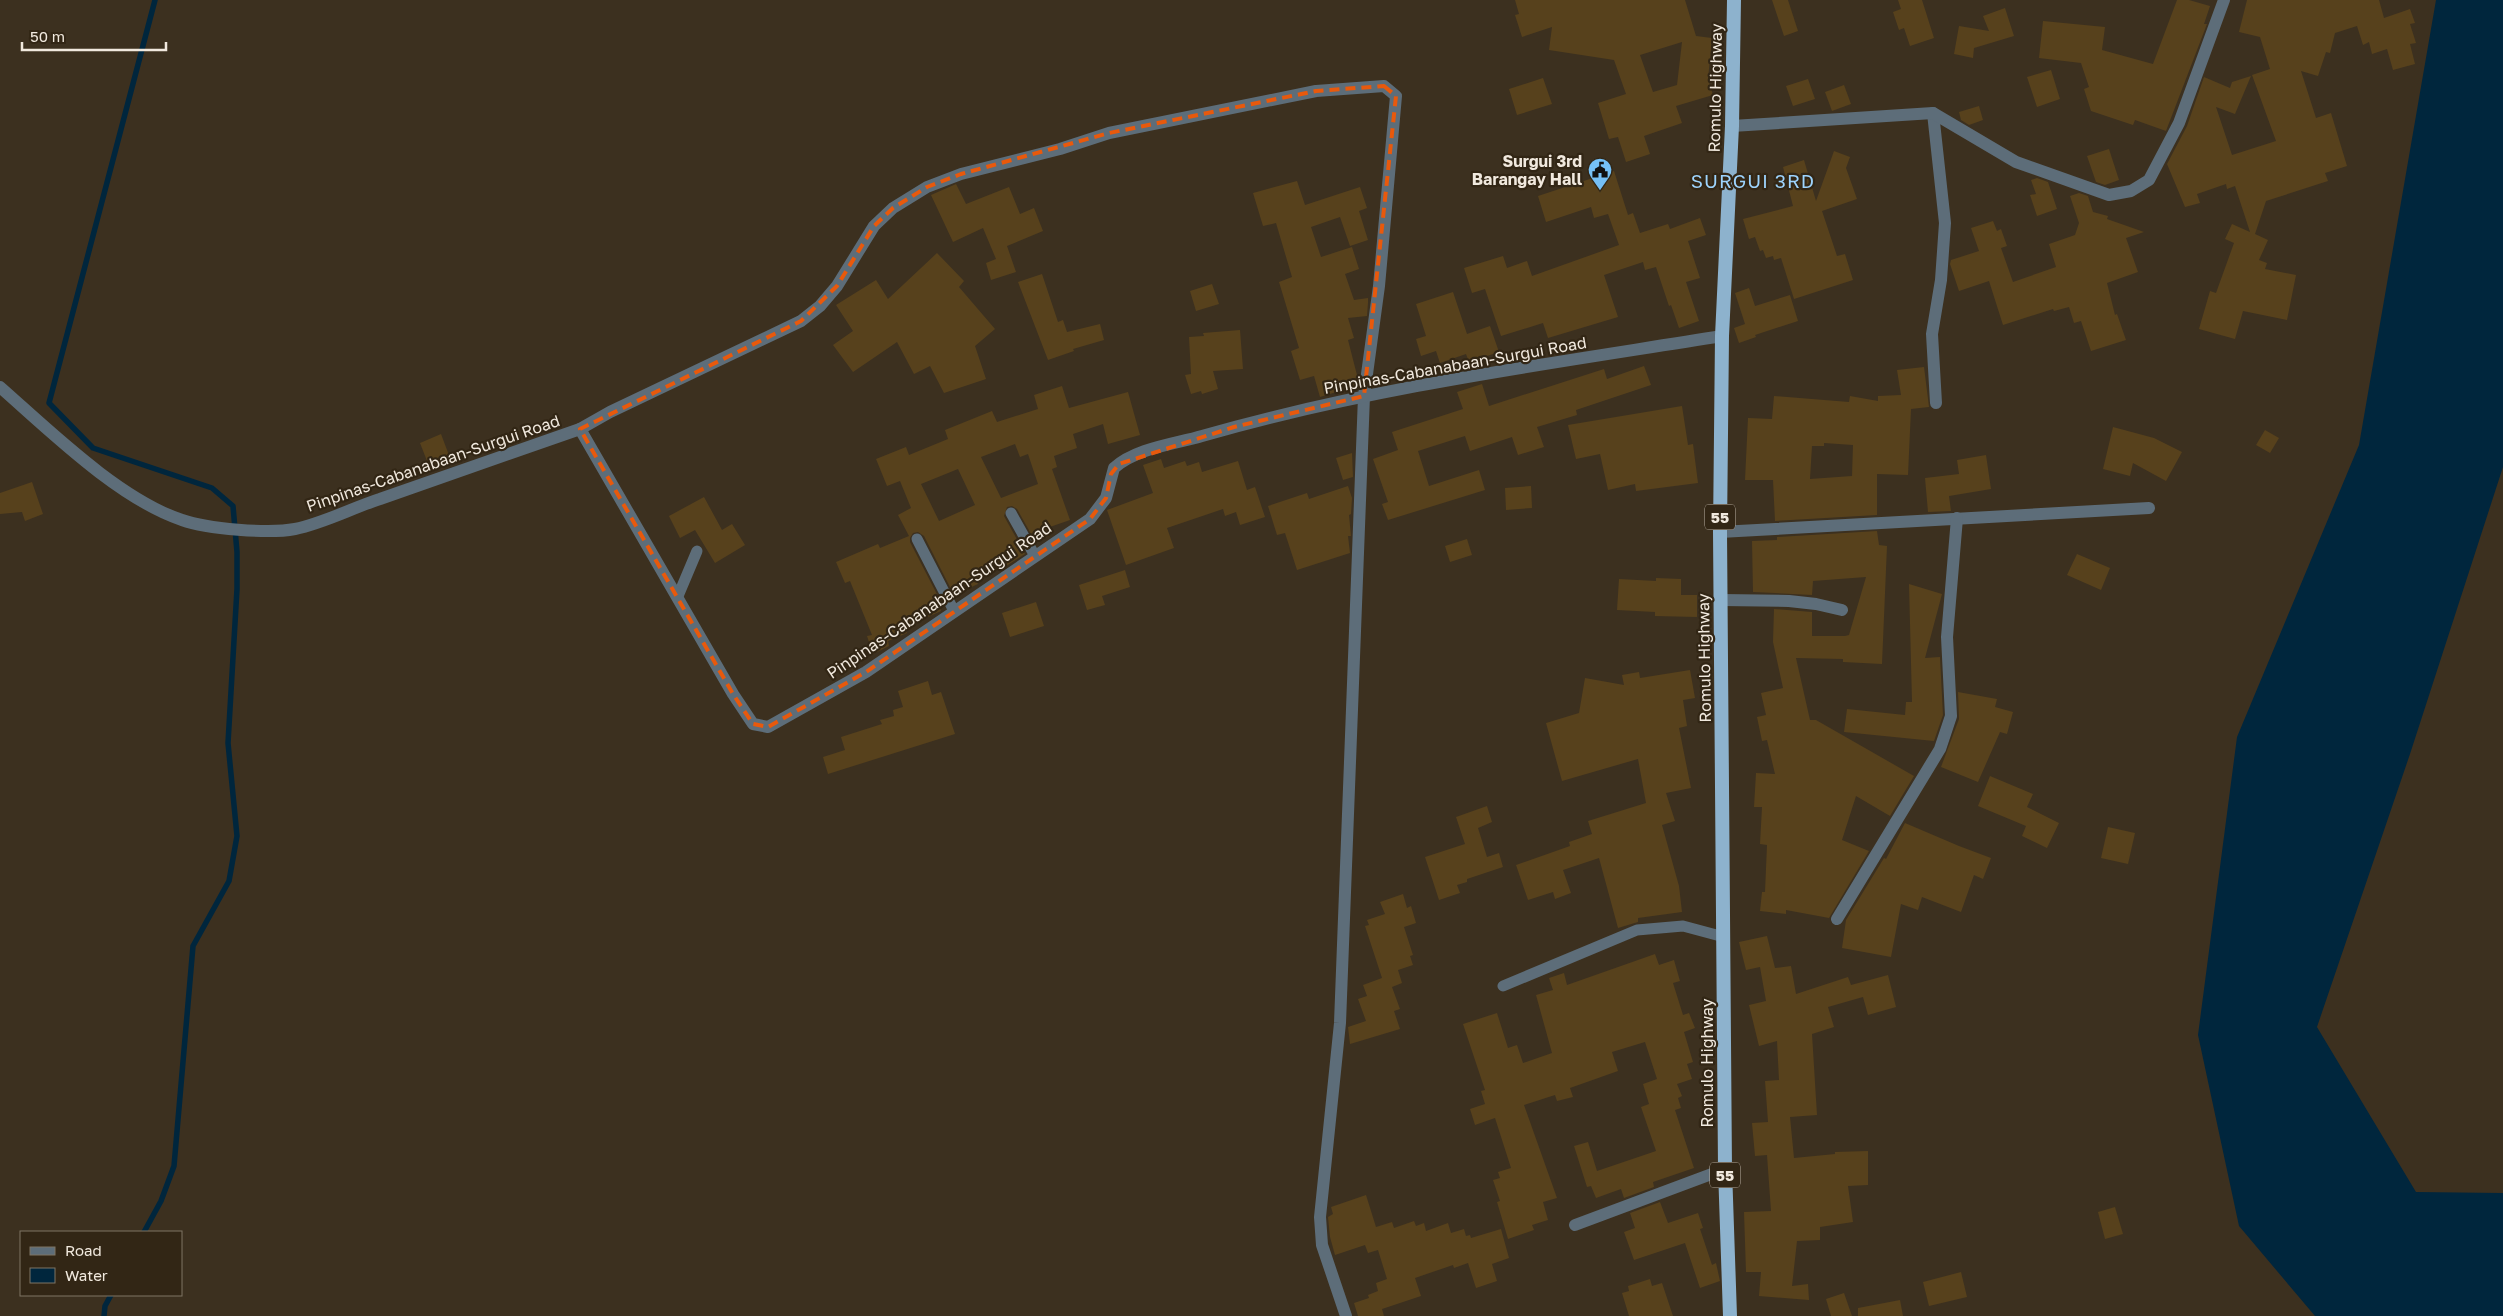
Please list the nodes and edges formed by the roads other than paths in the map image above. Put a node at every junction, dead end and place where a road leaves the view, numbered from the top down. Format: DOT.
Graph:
graph roads {
  1 [pos="1734,0"];
  2 [pos="2224,0"];
  3 [pos="1933,113"];
  4 [pos="1732,126"];
  5 [pos="1722,336"];
  6 [pos="0,387"];
  7 [pos="1364,396"];
  8 [pos="1936,403"];
  9 [pos="580,429"];
  10 [pos="2149,508"];
  11 [pos="1011,513"];
  12 [pos="1957,518"];
  13 [pos="1720,532"];
  14 [pos="917,539"];
  15 [pos="697,551"];
  16 [pos="1035,556"];
  17 [pos="678,596"];
  18 [pos="1721,600"];
  19 [pos="1842,610"];
  20 [pos="954,611"];
  21 [pos="1837,919"];
  22 [pos="1724,938"];
  23 [pos="1503,986"];
  24 [pos="1725,1169"];
  25 [pos="1575,1225"];
  26 [pos="1346,1316"];
  27 [pos="1730,1316"];
  1 -- 4 [label="highway, Romulo Highway / 55"];
  2 -- 3 [label="street"];
  3 -- 4 [label="street"];
  3 -- 8 [label="street"];
  4 -- 5 [label="highway, Romulo Highway / 55"];
  5 -- 7 [label="street, Pinpinas-Cabanabaan-Surgui Road"];
  5 -- 13 [label="highway, Romulo Highway / 55"];
  6 -- 9 [label="street, Pinpinas-Cabanabaan-Surgui Road"];
  7 -- 9 [label="street"];
  7 -- 16 [label="street, Pinpinas-Cabanabaan-Surgui Road"];
  7 -- 26 [label="street"];
  9 -- 17 [label="street, Pinpinas-Cabanabaan-Surgui Road"];
  10 -- 12 [label="street"];
  11 -- 16 [label="lane"];
  12 -- 13 [label="street"];
  12 -- 21 [label="street"];
  13 -- 18 [label="highway, Romulo Highway / 55"];
  14 -- 20 [label="lane"];
  15 -- 17 [label="lane"];
  16 -- 20 [label="street, Pinpinas-Cabanabaan-Surgui Road"];
  17 -- 20 [label="street, Pinpinas-Cabanabaan-Surgui Road"];
  18 -- 19 [label="street"];
  18 -- 22 [label="highway, Romulo Highway / 55"];
  22 -- 23 [label="lane"];
  22 -- 24 [label="highway, Romulo Highway / 55"];
  24 -- 25 [label="street"];
  24 -- 27 [label="highway, Romulo Highway / 55"];
}
